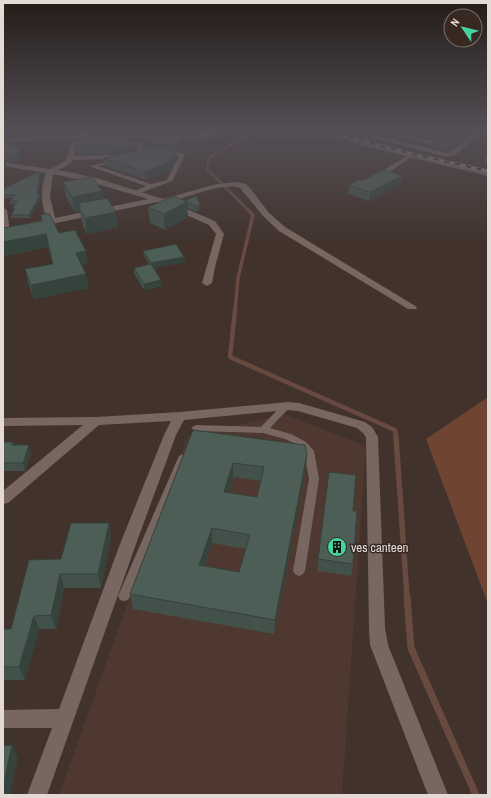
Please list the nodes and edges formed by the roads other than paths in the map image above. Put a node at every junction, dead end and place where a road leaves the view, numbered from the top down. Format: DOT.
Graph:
graph roads {
  1 [pos="31,168"];
  2 [pos="56,168"];
  3 [pos="99,168"];
  4 [pos="175,168"];
  5 [pos="390,168"];
  6 [pos="50,171"];
  7 [pos="366,183"];
  8 [pos="151,186"];
  9 [pos="135,193"];
  10 [pos="160,201"];
  11 [pos="3,210"];
  12 [pos="52,221"];
  13 [pos="26,227"];
  14 [pos="7,231"];
  15 [pos="207,284"];
  16 [pos="412,307"];
  17 [pos="286,406"];
  18 [pos="202,414"];
  19 [pos="180,416"];
  20 [pos="96,420"];
  21 [pos="3,422"];
  22 [pos="263,430"];
  23 [pos="186,450"];
  24 [pos="4,498"];
  25 [pos="299,571"];
  26 [pos="124,596"];
  27 [pos="65,718"];
  28 [pos="3,719"];
  29 [pos="37,795"];
  30 [pos="438,795"];
  1 -- 6 [label="street"];
  2 -- 6 [label="lane"];
  3 -- 8 [label="lane"];
  4 -- 8 [label="lane"];
  5 -- 7 [label="street"];
  6 -- 9 [label="street"];
  6 -- 12 [label="street"];
  8 -- 9 [label="lane"];
  9 -- 10 [label="street"];
  10 -- 12 [label="street"];
  10 -- 15 [label="street"];
  10 -- 16 [label="street"];
  11 -- 14 [label="street"];
  12 -- 13 [label="street"];
  17 -- 18 [label="street"];
  17 -- 22 [label="lane"];
  17 -- 30 [label="street"];
  18 -- 19 [label="street"];
  18 -- 22 [label="lane"];
  19 -- 20 [label="street"];
  19 -- 27 [label="street"];
  20 -- 21 [label="street"];
  20 -- 24 [label="street"];
  22 -- 25 [label="lane"];
  23 -- 26 [label="lane"];
  27 -- 28 [label="street"];
  27 -- 29 [label="street"];
}
